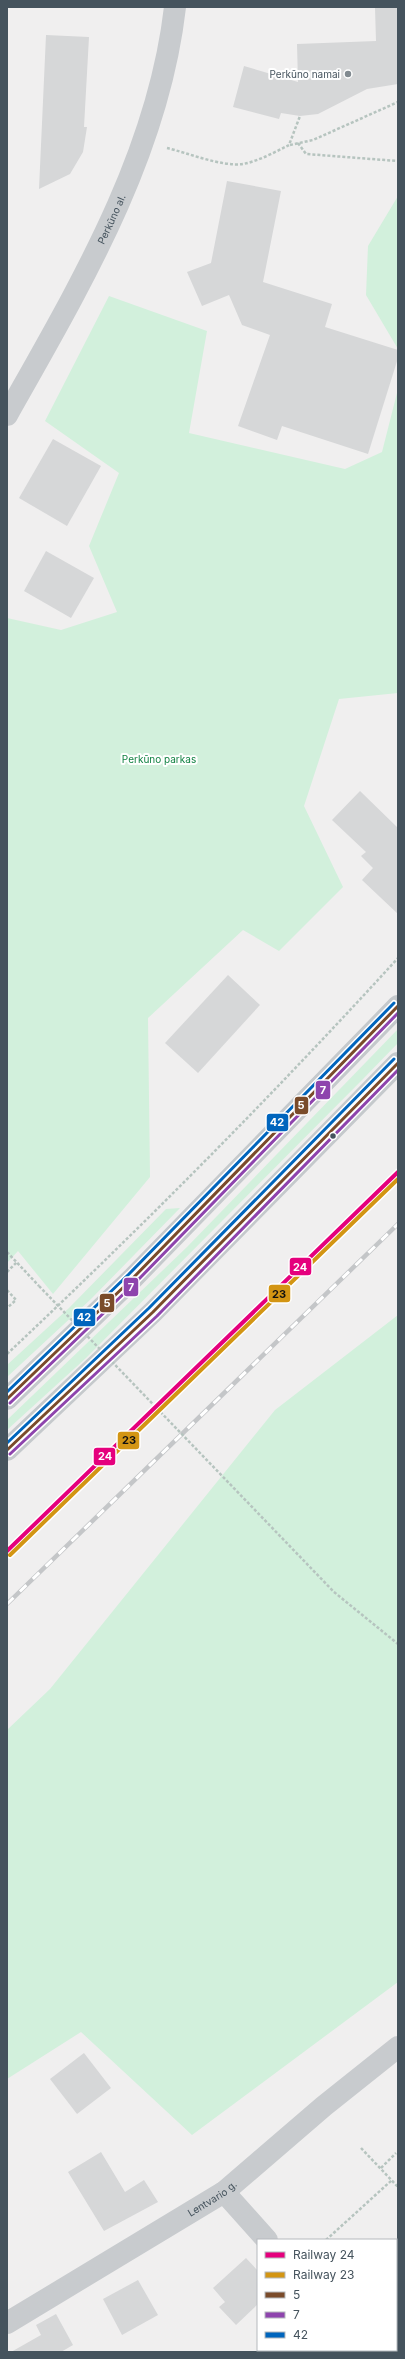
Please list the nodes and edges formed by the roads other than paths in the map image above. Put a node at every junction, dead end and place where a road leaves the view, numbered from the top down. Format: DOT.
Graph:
graph roads {
  1 [pos="175,7"];
  2 [pos="7,415"];
  3 [pos="398,1006"];
  4 [pos="398,1063"];
  5 [pos="7,1399"];
  6 [pos="7,1450"];
  7 [pos="398,2047"];
  8 [pos="224,2192"];
  9 [pos="266,2239"];
  10 [pos="7,2323"];
  1 -- 2 [label="street, Perkūno al."];
  3 -- 5 [label="main road"];
  4 -- 6 [label="main road"];
  7 -- 8 [label="street, Lentvario g."];
  8 -- 9 [label="street"];
  8 -- 10 [label="street, Lentvario g."];
}
